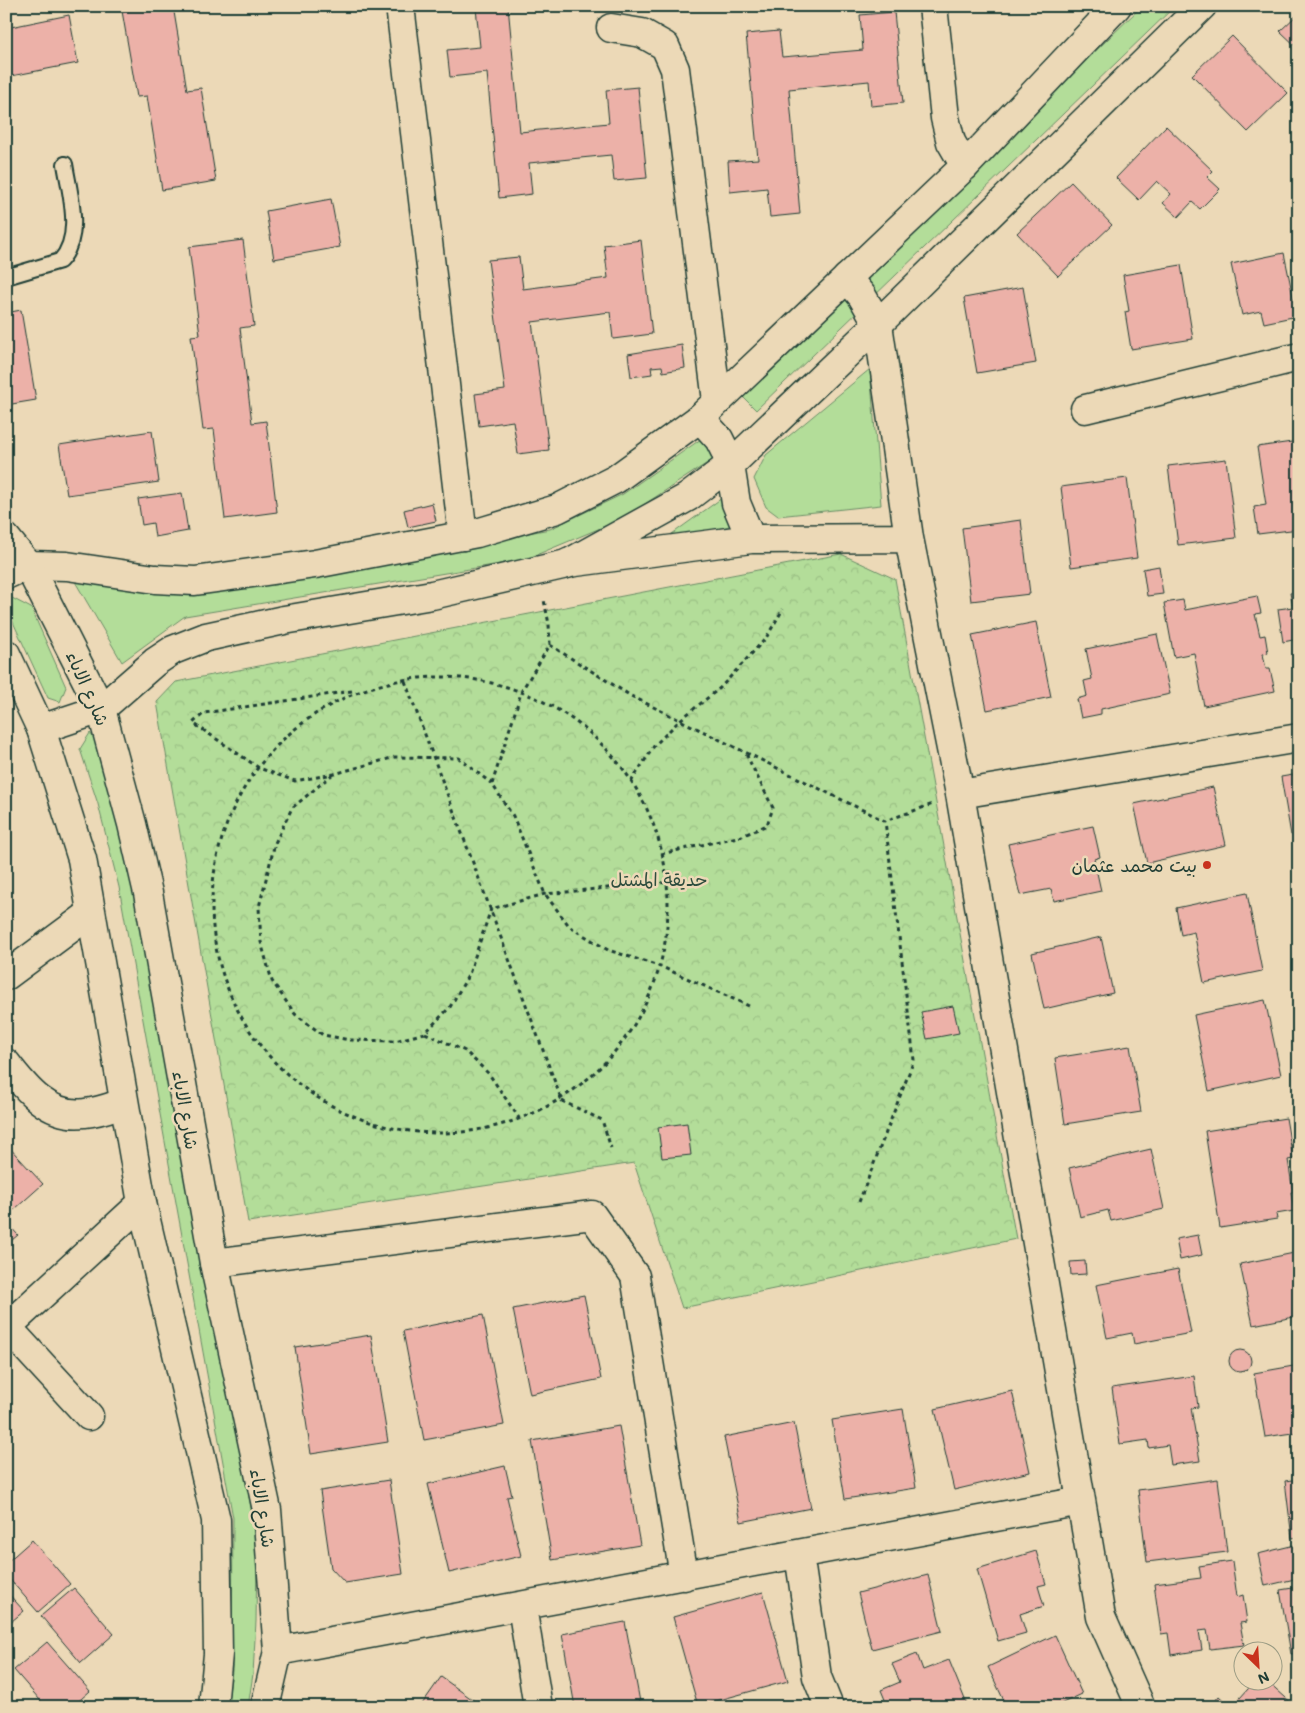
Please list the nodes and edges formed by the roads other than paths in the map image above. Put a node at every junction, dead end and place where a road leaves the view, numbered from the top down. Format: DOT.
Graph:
graph roads {
  1 [pos="400,6"];
  2 [pos="933,6"];
  3 [pos="1117,6"];
  4 [pos="1202,6"];
  5 [pos="611,28"];
  6 [pos="65,164"];
  7 [pos="965,166"];
  8 [pos="6,277"];
  9 [pos="847,278"];
  10 [pos="878,324"];
  11 [pos="1299,357"];
  12 [pos="1086,409"];
  13 [pos="708,410"];
  14 [pos="730,464"];
  15 [pos="463,536"];
  16 [pos="6,538"];
  17 [pos="909,538"];
  18 [pos="751,539"];
  19 [pos="567,564"];
  20 [pos="17,570"];
  21 [pos="6,654"];
  22 [pos="101,709"];
  23 [pos="41,729"];
  24 [pos="1299,738"];
  25 [pos="960,794"];
  26 [pos="91,913"];
  27 [pos="6,976"];
  28 [pos="6,1063"];
  29 [pos="123,1103"];
  30 [pos="142,1203"];
  31 [pos="214,1263"];
  32 [pos="89,1416"];
  33 [pos="1081,1502"];
  34 [pos="799,1554"];
  35 [pos="684,1576"];
  36 [pos="522,1606"];
  37 [pos="278,1651"];
  38 [pos="213,1707"];
  39 [pos="265,1707"];
  40 [pos="538,1707"];
  41 [pos="829,1707"];
  42 [pos="1141,1707"];
  1 -- 15 [label="street"];
  2 -- 7 [label="street"];
  3 -- 7 [label="street"];
  4 -- 10 [label="street"];
  5 -- 13 [label="street"];
  6 -- 8 [label="lane"];
  7 -- 9 [label="street"];
  9 -- 10 [label="street"];
  9 -- 13 [label="street"];
  10 -- 14 [label="street"];
  10 -- 17 [label="street"];
  11 -- 12 [label="street"];
  13 -- 14 [label="street"];
  13 -- 15 [label="street"];
  14 -- 18 [label="street"];
  14 -- 19 [label="street"];
  15 -- 20 [label="street"];
  16 -- 20 [label="street, شارع الاباء"];
  17 -- 18 [label="street"];
  17 -- 25 [label="street"];
  18 -- 19 [label="street"];
  19 -- 22 [label="street"];
  20 -- 22 [label="street, شارع الاباء"];
  21 -- 23 [label="street"];
  22 -- 23 [label="street"];
  22 -- 31 [label="street, شارع الاباء"];
  23 -- 26 [label="street"];
  24 -- 25 [label="street"];
  25 -- 33 [label="street"];
  26 -- 27 [label="street"];
  26 -- 29 [label="street"];
  28 -- 29 [label="street"];
  29 -- 30 [label="street"];
  30 -- 32 [label="street"];
  30 -- 38 [label="street"];
  31 -- 35 [label="street"];
  31 -- 37 [label="street, شارع الاباء"];
  33 -- 34 [label="street"];
  33 -- 42 [label="street"];
  34 -- 35 [label="street"];
  34 -- 41 [label="street"];
  35 -- 36 [label="street"];
  36 -- 37 [label="street"];
  36 -- 40 [label="street"];
  37 -- 39 [label="street, شارع الاباء"];
}
